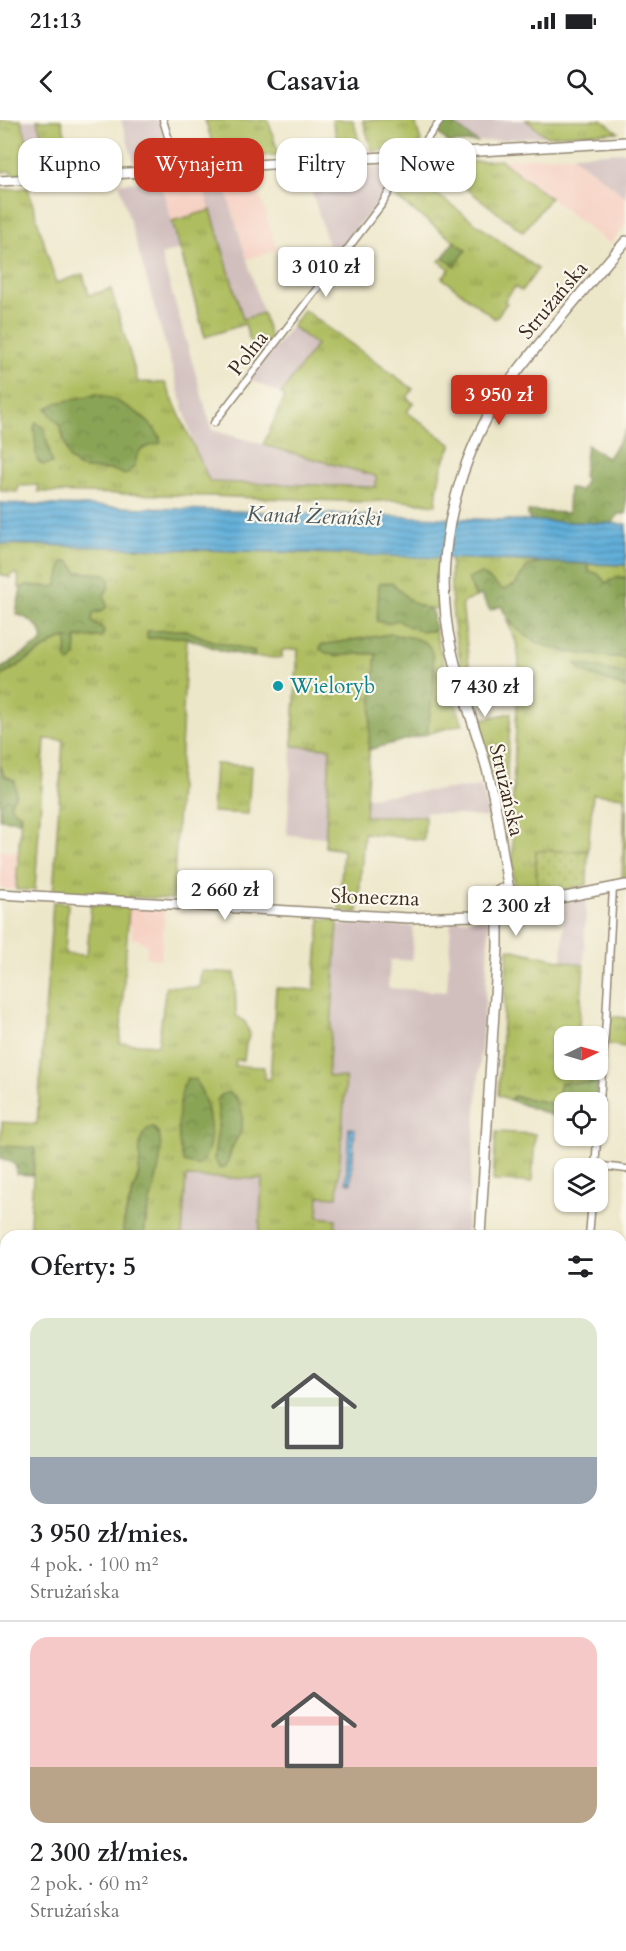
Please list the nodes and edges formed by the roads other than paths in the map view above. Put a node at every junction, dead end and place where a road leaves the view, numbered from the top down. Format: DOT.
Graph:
graph roads {
  1 [pos="163,120"];
  2 [pos="441,120"];
  3 [pos="168,138"];
  4 [pos="428,138"];
  5 [pos="626,142"];
  6 [pos="476,151"];
  7 [pos="379,157"];
  8 [pos="264,164"];
  9 [pos="134,173"];
  10 [pos="0,181"];
  11 [pos="389,192"];
  12 [pos="626,241"];
  13 [pos="214,423"];
  14 [pos="626,885"];
  15 [pos="613,887"];
  16 [pos="504,889"];
  17 [pos="0,894"];
  18 [pos="519,902"];
  19 [pos="498,911"];
  20 [pos="596,1158"];
  21 [pos="608,1168"];
  22 [pos="626,1169"];
  23 [pos="591,1212"];
  24 [pos="480,1230"];
  25 [pos="590,1230"];
  1 -- 3 [label="street"];
  2 -- 4 [label="street"];
  5 -- 6 [label="main road"];
  7 -- 8 [label="main road"];
  9 -- 10 [label="main road"];
  11 -- 13 [label="street, Polna"];
  12 -- 16 [label="main road, Strużańska"];
  14 -- 15 [label="main road"];
  15 -- 18 [label="main road"];
  15 -- 20 [label="street"];
  16 -- 18 [label="main road"];
  16 -- 19 [label="main road"];
  17 -- 19 [label="main road, Słoneczna"];
  18 -- 19 [label="main road"];
  19 -- 24 [label="main road"];
  21 -- 22 [label="street"];
  23 -- 25 [label="street"];
}
